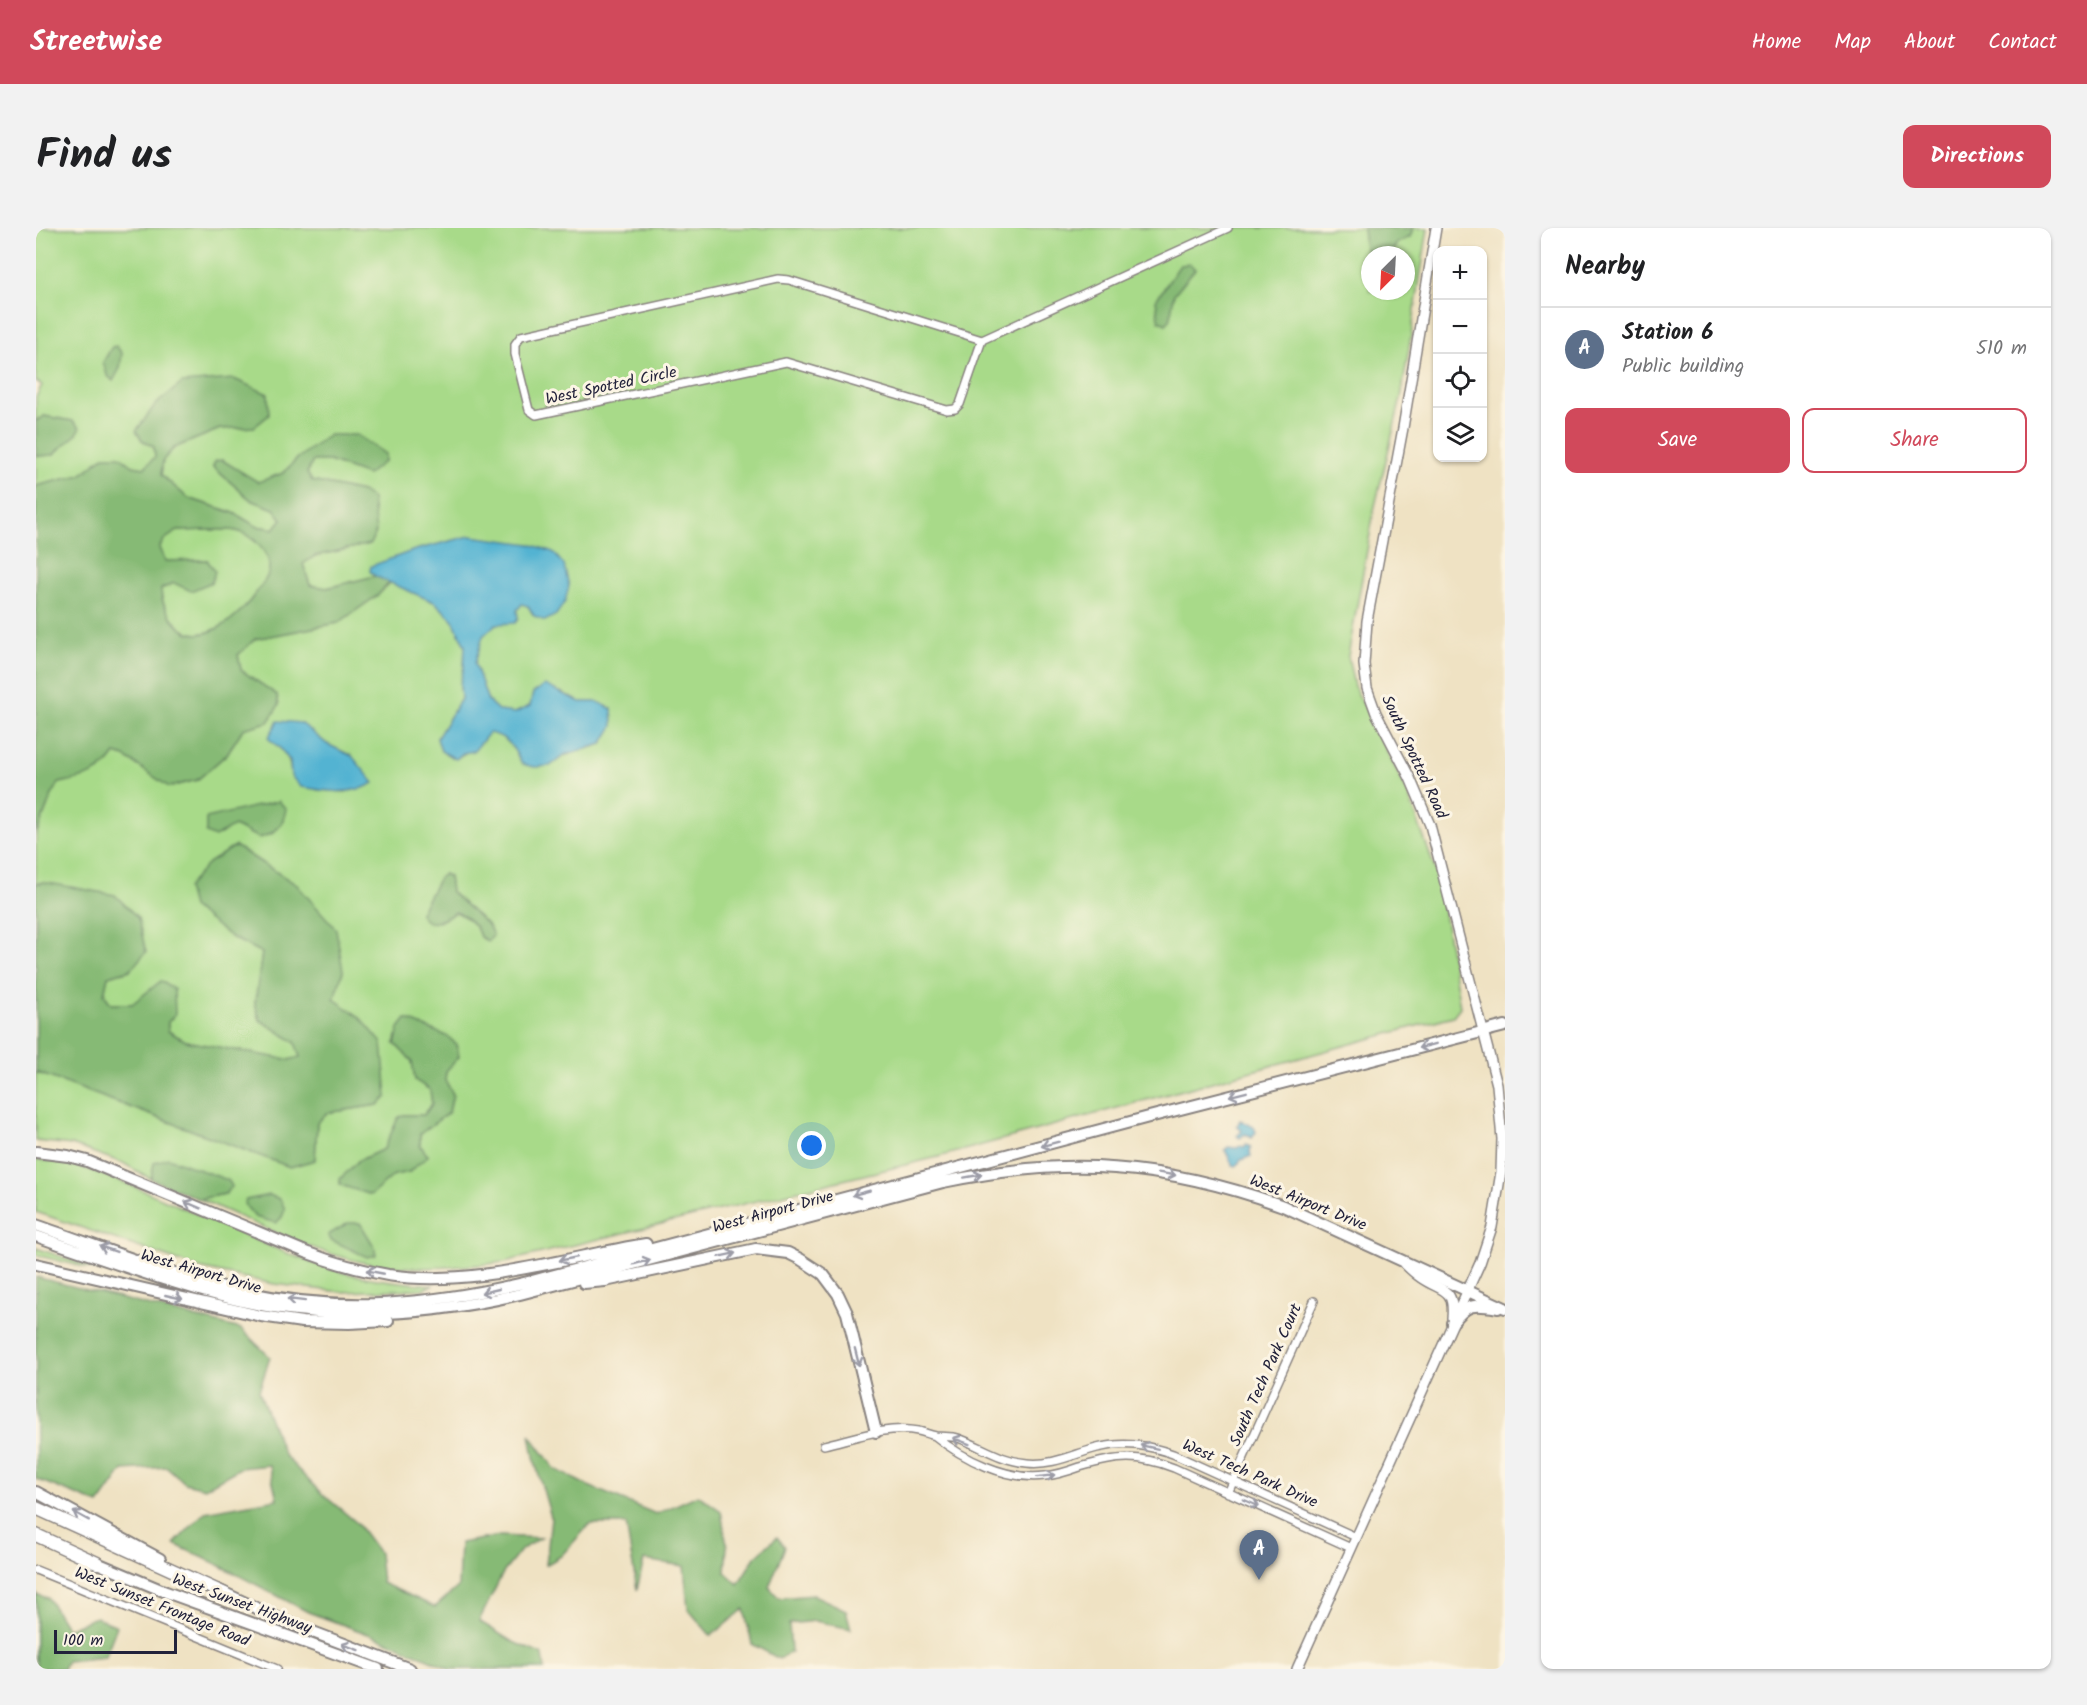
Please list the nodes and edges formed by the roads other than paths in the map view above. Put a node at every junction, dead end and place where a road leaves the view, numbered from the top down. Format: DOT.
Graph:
graph roads {
  1 [pos="1228,228"];
  2 [pos="1436,228"];
  3 [pos="982,340"];
  4 [pos="1505,1026"];
  5 [pos="1484,1032"];
  6 [pos="36,1152"];
  7 [pos="36,1225"];
  8 [pos="709,1234"];
  9 [pos="36,1236"];
  10 [pos="1397,1257"];
  11 [pos="36,1264"];
  12 [pos="545,1288"];
  13 [pos="1467,1290"];
  14 [pos="1314,1301"];
  15 [pos="468,1306"];
  16 [pos="1505,1308"];
  17 [pos="1452,1323"];
  18 [pos="876,1432"];
  19 [pos="935,1436"];
  20 [pos="1130,1444"];
  21 [pos="824,1445"];
  22 [pos="1129,1457"];
  23 [pos="1027,1464"];
  24 [pos="1026,1476"];
  25 [pos="1233,1482"];
  26 [pos="36,1491"];
  27 [pos="1228,1493"];
  28 [pos="36,1508"];
  29 [pos="36,1535"];
  30 [pos="1356,1537"];
  31 [pos="36,1540"];
  32 [pos="1352,1548"];
  33 [pos="97,1563"];
  34 [pos="36,1570"];
  35 [pos="225,1594"];
  36 [pos="406,1668"];
  37 [pos="277,1669"];
  38 [pos="378,1669"];
  39 [pos="1297,1669"];
  1 -- 3 [label="street"];
  2 -- 5 [label="main road, South Spotted Road"];
  3 -- 3 [label="street, West Spotted Circle"];
  4 -- 5 [label="main road, West Airport Drive"];
  5 -- 8 [label="main road, West Airport Drive, one-way"];
  5 -- 13 [label="main road, South Spotted Road"];
  8 -- 6 [label="main road, one-way"];
  8 -- 7 [label="main road, West Airport Drive, one-way"];
  9 -- 15 [label="main road, West Airport Drive"];
  12 -- 10 [label="main road, West Airport Drive, one-way"];
  10 -- 13 [label="main road, West Airport Drive"];
  10 -- 17 [label="main road"];
  11 -- 15 [label="main road, one-way"];
  12 -- 15 [label="main road, West Airport Drive"];
  12 -- 18 [label="main road, one-way"];
  13 -- 16 [label="main road, West Airport Drive"];
  13 -- 17 [label="main road, South Spotted Road"];
  14 -- 25 [label="street, South Tech Park Court"];
  16 -- 17 [label="main road"];
  17 -- 30 [label="main road, South Spotted Road"];
  18 -- 19 [label="street, West Tech Park Drive"];
  18 -- 21 [label="street, West Tech Park Drive"];
  23 -- 19 [label="street, West Tech Park Drive, one-way"];
  19 -- 24 [label="street, West Tech Park Drive"];
  20 -- 22 [label="street"];
  20 -- 23 [label="street, West Tech Park Drive"];
  25 -- 20 [label="street, West Tech Park Drive, one-way"];
  24 -- 22 [label="street, West Tech Park Drive, one-way"];
  22 -- 27 [label="street, West Tech Park Drive"];
  23 -- 24 [label="street"];
  25 -- 27 [label="street, South Tech Park Court"];
  25 -- 30 [label="street, West Tech Park Drive"];
  35 -- 26 [label="main road, West Sunset Highway, one-way"];
  27 -- 32 [label="street, West Tech Park Drive, one-way"];
  28 -- 35 [label="highway"];
  29 -- 33 [label="highway"];
  30 -- 32 [label="main road, South Spotted Road"];
  31 -- 33 [label="highway"];
  32 -- 39 [label="main road, South Spotted Road"];
  33 -- 38 [label="main road, West Sunset Highway"];
  34 -- 37 [label="street, West Sunset Frontage Road"];
  36 -- 35 [label="main road, West Sunset Highway, one-way"];
}
